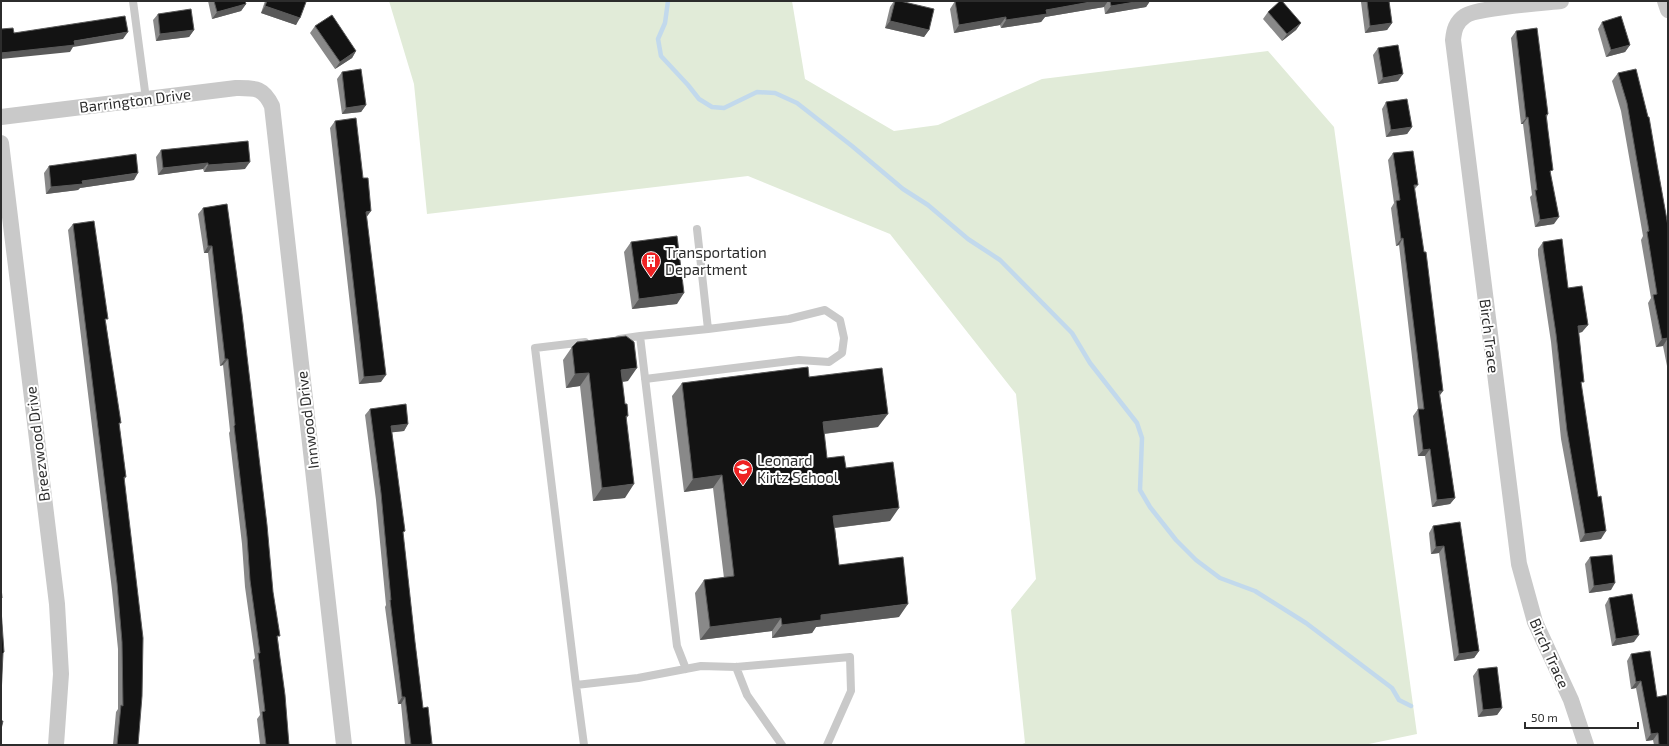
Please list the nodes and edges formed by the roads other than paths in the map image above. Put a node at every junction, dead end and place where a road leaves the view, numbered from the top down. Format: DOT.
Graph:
graph roads {
  1 [pos="133,1"];
  2 [pos="1561,1"];
  3 [pos="1664,1"];
  4 [pos="1668,10"];
  5 [pos="267,96"];
  6 [pos="146,99"];
  7 [pos="1,117"];
  8 [pos="1,143"];
  9 [pos="697,229"];
  10 [pos="708,329"];
  11 [pos="640,336"];
  12 [pos="610,340"];
  13 [pos="595,341"];
  14 [pos="645,379"];
  15 [pos="736,667"];
  16 [pos="686,669"];
  17 [pos="576,685"];
  18 [pos="56,745"];
  19 [pos="344,745"];
  20 [pos="584,745"];
  21 [pos="782,745"];
  22 [pos="826,745"];
  23 [pos="1586,745"];
  1 -- 6 [label="lane"];
  2 -- 23 [label="street, Birch Trace"];
  3 -- 4 [label="street"];
  5 -- 6 [label="street, Barrington Drive"];
  5 -- 19 [label="street, Innwood Drive"];
  6 -- 7 [label="street, Barrington Drive"];
  8 -- 18 [label="street, Breezwood Drive"];
  9 -- 10 [label="lane"];
  10 -- 11 [label="lane"];
  10 -- 14 [label="lane"];
  11 -- 12 [label="lane"];
  11 -- 14 [label="lane"];
  13 -- 17 [label="lane"];
  14 -- 16 [label="lane"];
  15 -- 16 [label="lane"];
  15 -- 21 [label="lane"];
  15 -- 22 [label="lane"];
  16 -- 17 [label="lane"];
  17 -- 20 [label="lane"];
}
